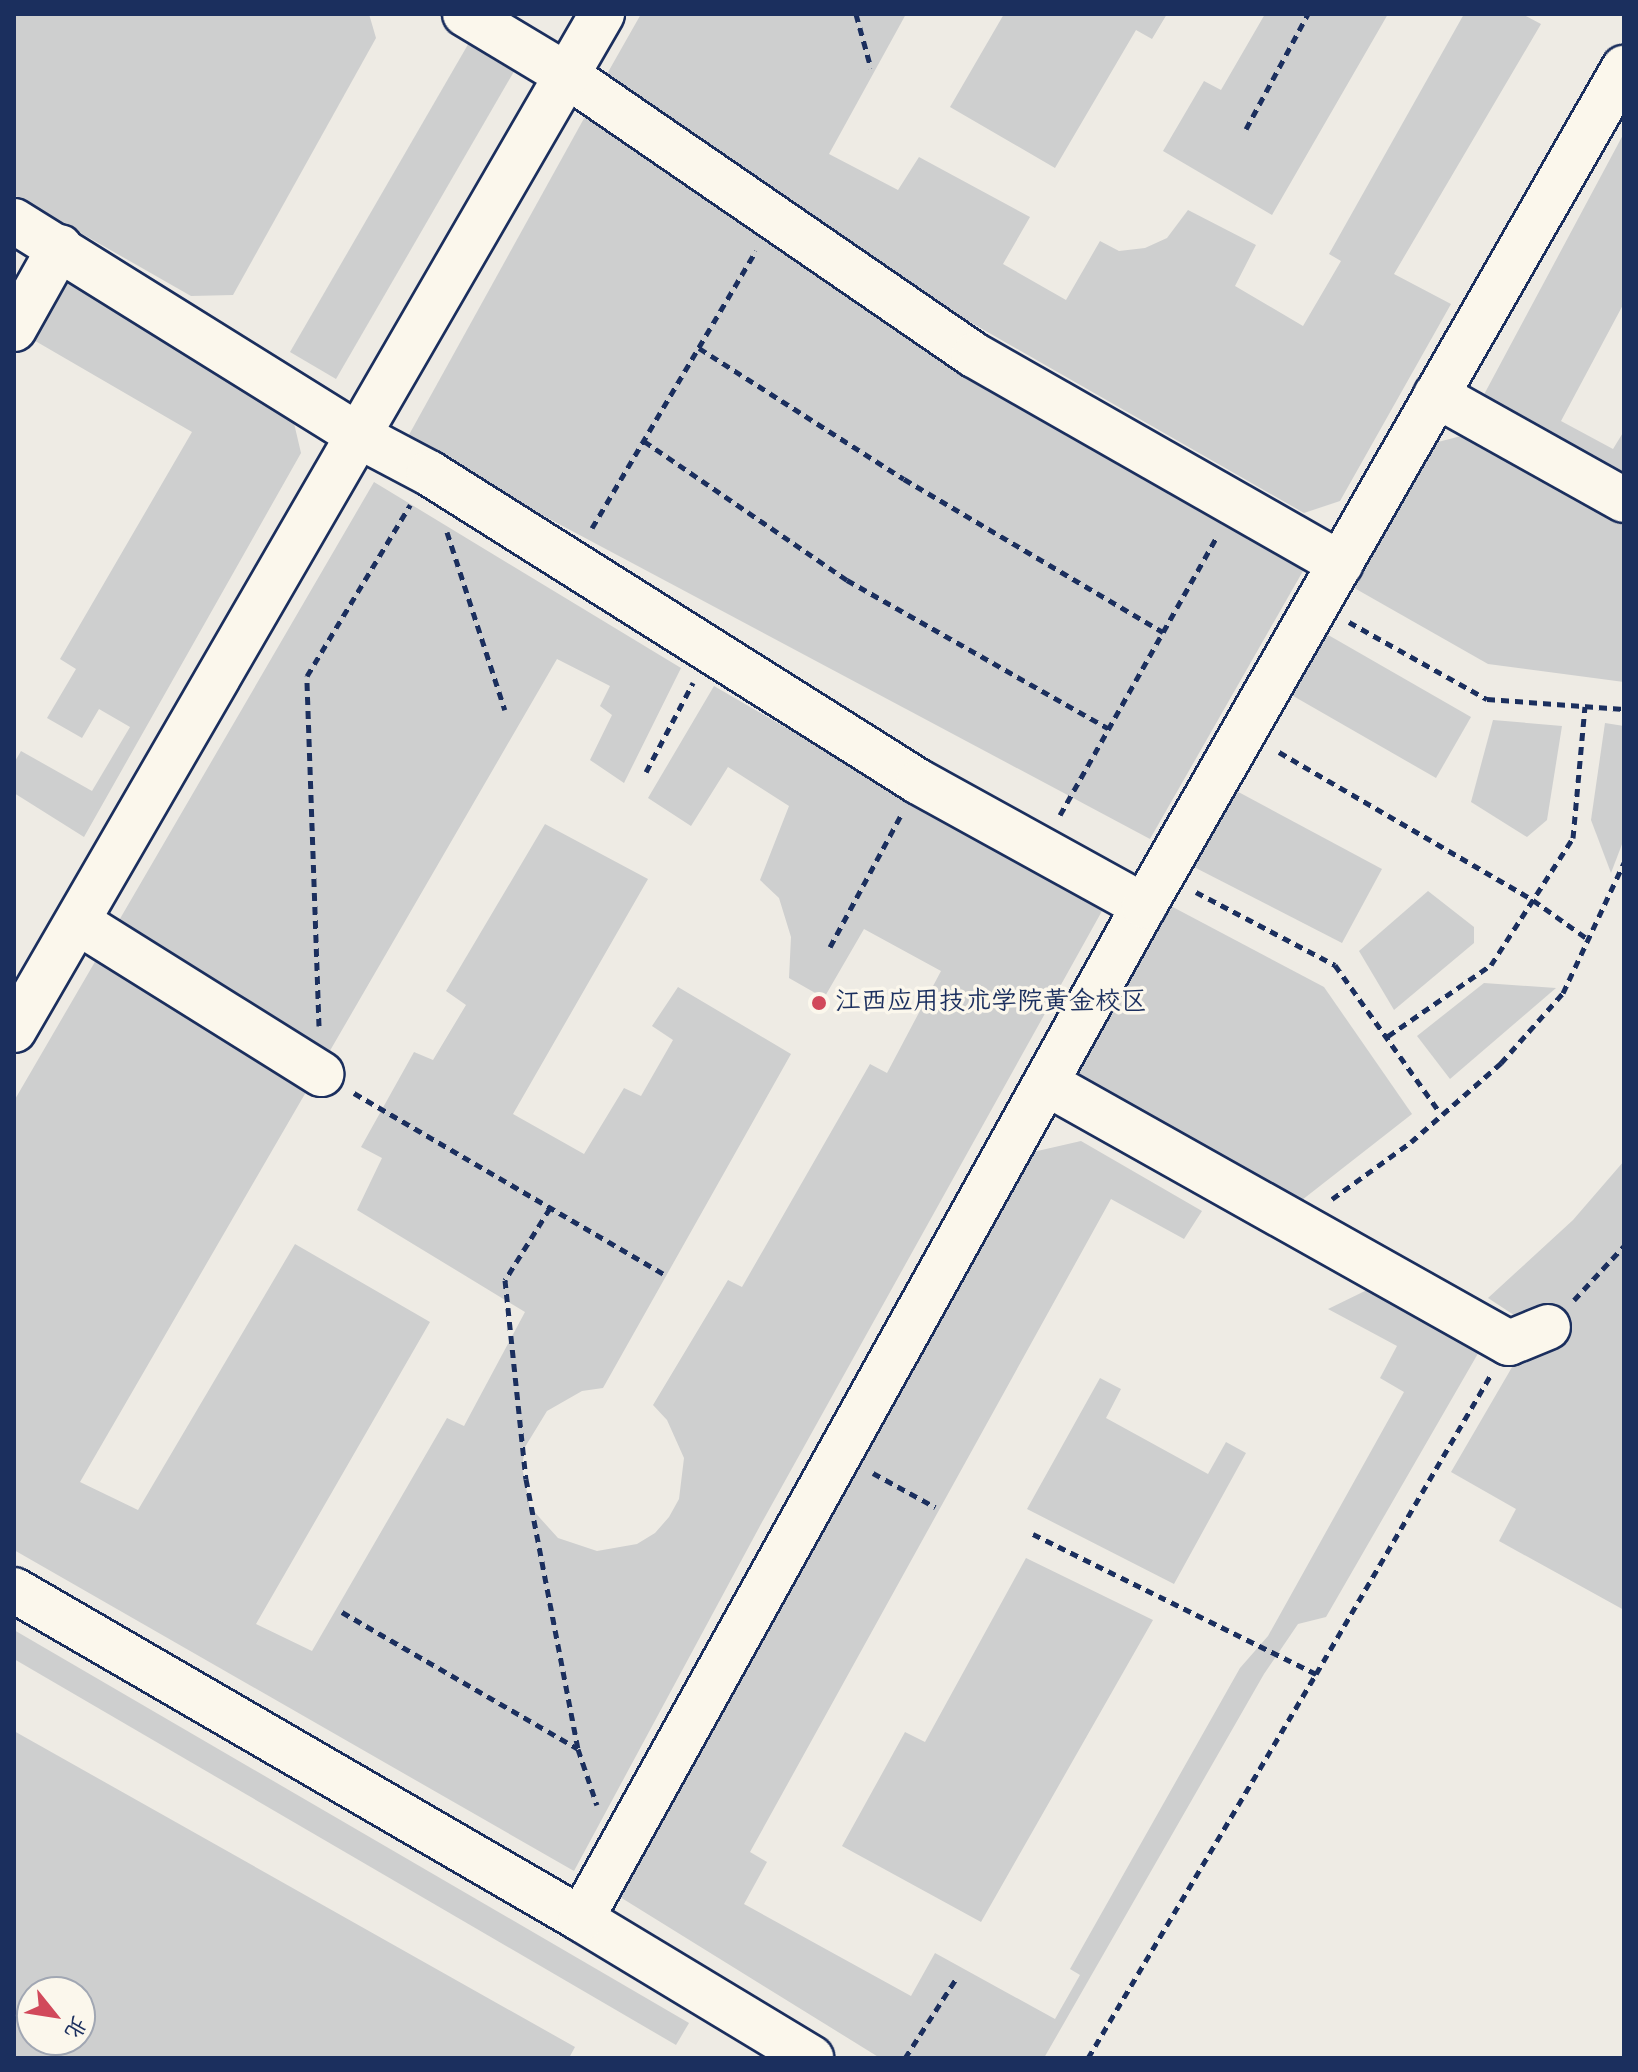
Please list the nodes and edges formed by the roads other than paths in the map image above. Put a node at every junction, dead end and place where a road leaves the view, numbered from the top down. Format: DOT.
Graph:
graph roads {
  1 [pos="465,14"];
  2 [pos="602,14"];
  3 [pos="1624,68"];
  4 [pos="568,76"];
  5 [pos="14,221"];
  6 [pos="60,247"];
  7 [pos="14,329"];
  8 [pos="1436,395"];
  9 [pos="359,436"];
  10 [pos="1624,500"];
  11 [pos="1341,564"];
  12 [pos="1153,891"];
  13 [pos="78,922"];
  14 [pos="14,1030"];
  15 [pos="321,1074"];
  16 [pos="1046,1083"];
  17 [pos="1529,1335"];
  18 [pos="14,1590"];
  19 [pos="581,1919"];
  20 [pos="811,2058"];
  1 -- 4 [label="street"];
  2 -- 4 [label="street"];
  3 -- 8 [label="street"];
  4 -- 9 [label="street"];
  4 -- 11 [label="street"];
  5 -- 6 [label="street"];
  6 -- 7 [label="street"];
  6 -- 9 [label="street"];
  8 -- 10 [label="street"];
  8 -- 11 [label="street"];
  9 -- 12 [label="street"];
  9 -- 13 [label="street"];
  11 -- 12 [label="street"];
  12 -- 16 [label="street"];
  13 -- 14 [label="street"];
  13 -- 15 [label="street"];
  16 -- 17 [label="street"];
  16 -- 19 [label="street"];
  18 -- 19 [label="street"];
  19 -- 20 [label="street"];
}
